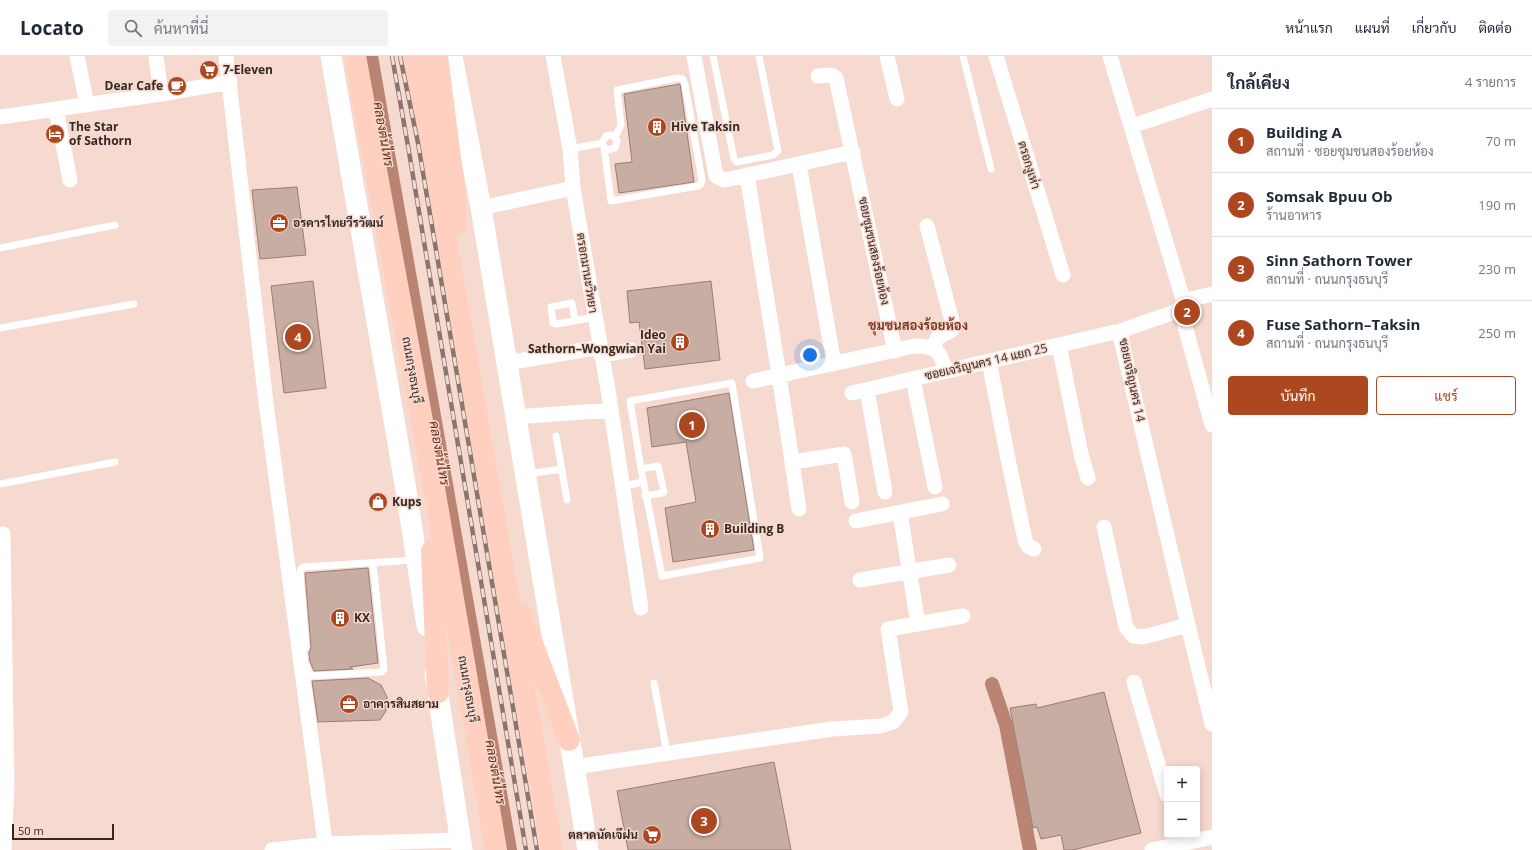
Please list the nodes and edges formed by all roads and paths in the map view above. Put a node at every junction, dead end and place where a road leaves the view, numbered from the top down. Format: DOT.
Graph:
graph roads {
  1 [pos="77,56"];
  2 [pos="156,56"];
  3 [pos="226,56"];
  4 [pos="331,56"];
  5 [pos="346,56"];
  6 [pos="355,56"];
  7 [pos="414,56"];
  8 [pos="437,56"];
  9 [pos="452,56"];
  10 [pos="553,56"];
  11 [pos="694,56"];
  12 [pos="713,56"];
  13 [pos="759,56"];
  14 [pos="887,56"];
  15 [pos="963,56"];
  16 [pos="996,56"];
  17 [pos="1110,56"];
  18 [pos="818,76"];
  19 [pos="230,82"];
  20 [pos="161,94"];
  21 [pos="897,99"];
  22 [pos="1212,99"];
  23 [pos="86,105"];
  24 [pos="56,109"];
  25 [pos="0,117"];
  26 [pos="1132,126"];
  27 [pos="615,137"];
  28 [pos="603,145"];
  29 [pos="570,149"];
  30 [pos="373,152"];
  31 [pos="853,152"];
  32 [pos="799,164"];
  33 [pos="991,170"];
  34 [pos="747,175"];
  35 [pos="70,180"];
  36 [pos="573,188"];
  37 [pos="481,208"];
  38 [pos="115,226"];
  39 [pos="927,226"];
  40 [pos="0,248"];
  41 [pos="1063,275"];
  42 [pos="1212,294"];
  43 [pos="134,304"];
  44 [pos="1182,305"];
  45 [pos="595,317"];
  46 [pos="575,321"];
  47 [pos="461,325"];
  48 [pos="0,328"];
  49 [pos="1121,334"];
  50 [pos="1059,345"];
  51 [pos="625,346"];
  52 [pos="933,348"];
  53 [pos="601,351"];
  54 [pos="895,351"];
  55 [pos="989,361"];
  56 [pos="507,363"];
  57 [pos="834,364"];
  58 [pos="945,372"];
  59 [pos="779,375"];
  60 [pos="912,379"];
  61 [pos="753,381"];
  62 [pos="867,390"];
  63 [pos="852,393"];
  64 [pos="611,410"];
  65 [pos="515,417"];
  66 [pos="1212,425"];
  67 [pos="556,436"];
  68 [pos="429,459"];
  69 [pos="116,462"];
  70 [pos="792,462"];
  71 [pos="562,469"];
  72 [pos="641,469"];
  73 [pos="525,474"];
  74 [pos="1088,478"];
  75 [pos="643,482"];
  76 [pos="0,484"];
  77 [pos="623,486"];
  78 [pos="934,486"];
  79 [pos="885,492"];
  80 [pos="645,496"];
  81 [pos="567,500"];
  82 [pos="852,502"];
  83 [pos="942,504"];
  84 [pos="799,509"];
  85 [pos="900,513"];
  86 [pos="856,520"];
  87 [pos="1104,527"];
  88 [pos="3,534"];
  89 [pos="1034,549"];
  90 [pos="417,560"];
  91 [pos="373,563"];
  92 [pos="949,565"];
  93 [pos="910,572"];
  94 [pos="505,577"];
  95 [pos="860,580"];
  96 [pos="641,608"];
  97 [pos="963,616"];
  98 [pos="918,624"];
  99 [pos="1188,625"];
  100 [pos="1134,682"];
  101 [pos="654,683"];
  102 [pos="438,692"];
  103 [pos="1212,724"];
  104 [pos="569,740"];
  105 [pos="668,753"];
  106 [pos="574,767"];
  107 [pos="1164,785"];
  108 [pos="3,786"];
  109 [pos="1212,837"];
  110 [pos="1180,840"];
  111 [pos="462,845"];
  112 [pos="398,846"];
  113 [pos="326,847"];
  114 [pos="4,850"];
  115 [pos="272,850"];
  116 [pos="496,850"];
  117 [pos="552,850"];
  118 [pos="588,850"];
  119 [pos="1152,850"];
  1 -- 23 [label="street"];
  2 -- 20 [label="street"];
  3 -- 19 [label="street"];
  4 -- 90 [label="main road"];
  5 -- 30 [label="main road"];
  6 -- 30 [label="main road, ถนนกรุงธนบุรี"];
  7 -- 47 [label="main road"];
  8 -- 47 [label="main road"];
  9 -- 37 [label="main road"];
  10 -- 29 [label="street, ตรอกมานะวิทยา"];
  11 -- 34 [label="street"];
  12 -- 13 [label="lane"];
  14 -- 21 [label="street"];
  15 -- 33 [label="lane"];
  16 -- 41 [label="street, ตรอกงูเห่า"];
  17 -- 26 [label="street"];
  18 -- 31 [label="street, ซอยชุมชนสองร้อยห้อง"];
  19 -- 20 [label="street"];
  19 -- 113 [label="street"];
  20 -- 23 [label="street"];
  22 -- 26 [label="street"];
  23 -- 24 [label="street"];
  24 -- 25 [label="street"];
  24 -- 35 [label="street"];
  26 -- 44 [label="street"];
  27 -- 28 [label="lane"];
  27 -- 28 [label="lane"];
  27 -- 28 [label="lane"];
  28 -- 29 [label="lane"];
  29 -- 36 [label="street, ตรอกมานะวิทยา"];
  30 -- 68 [label="main road, ถนนกรุงธนบุรี"];
  31 -- 32 [label="street"];
  31 -- 54 [label="street, ซอยชุมชนสองร้อยห้อง"];
  32 -- 34 [label="street"];
  32 -- 57 [label="street"];
  34 -- 59 [label="street"];
  36 -- 37 [label="street"];
  36 -- 45 [label="street, ตรอกมานะวิทยา"];
  37 -- 56 [label="main road"];
  38 -- 40 [label="lane"];
  39 -- 52 [label="street"];
  42 -- 44 [label="street, ซอยเจริญนคร 14"];
  43 -- 48 [label="lane"];
  44 -- 49 [label="street, ซอยเจริญนคร 14"];
  44 -- 66 [label="street"];
  45 -- 46 [label="lane"];
  45 -- 53 [label="street, ตรอกมานะวิทยา"];
  47 -- 94 [label="main road"];
  49 -- 50 [label="street, ซอยเจริญนคร 14 แยก 25"];
  49 -- 99 [label="street, ซอยเจริญนคร 14"];
  50 -- 55 [label="street, ซอยเจริญนคร 14 แยก 25"];
  50 -- 74 [label="street"];
  51 -- 53 [label="street"];
  52 -- 54 [label="street"];
  52 -- 58 [label="street"];
  53 -- 56 [label="street"];
  53 -- 64 [label="street, ตรอกมานะวิทยา"];
  54 -- 57 [label="street"];
  55 -- 58 [label="street, ซอยเจริญนคร 14 แยก 25"];
  55 -- 89 [label="street"];
  56 -- 65 [label="main road"];
  57 -- 59 [label="street"];
  58 -- 60 [label="street, ซอยเจริญนคร 14 แยก 25"];
  59 -- 61 [label="street"];
  59 -- 70 [label="street"];
  60 -- 62 [label="street, ซอยเจริญนคร 14 แยก 25"];
  60 -- 78 [label="street"];
  62 -- 63 [label="street, ซอยเจริญนคร 14 แยก 25"];
  62 -- 79 [label="street"];
  64 -- 65 [label="street"];
  64 -- 77 [label="street, ตรอกมานะวิทยา"];
  65 -- 73 [label="main road"];
  67 -- 71 [label="lane"];
  68 -- 102 [label="main road"];
  68 -- 116 [label="main road, ถนนกรุงธนบุรี"];
  69 -- 76 [label="lane"];
  70 -- 82 [label="street"];
  70 -- 84 [label="street"];
  71 -- 73 [label="lane"];
  71 -- 81 [label="lane"];
  72 -- 75 [label="lane"];
  72 -- 80 [label="lane"];
  72 -- 80 [label="lane"];
  73 -- 104 [label="main road"];
  75 -- 77 [label="lane"];
  75 -- 80 [label="lane"];
  77 -- 96 [label="street, ตรอกมานะวิทยา"];
  83 -- 85 [label="street"];
  85 -- 86 [label="street"];
  85 -- 93 [label="street"];
  87 -- 99 [label="street"];
  88 -- 108 [label="street"];
  90 -- 91 [label="lane"];
  90 -- 102 [label="main road"];
  91 -- 91 [label="lane"];
  92 -- 93 [label="street"];
  93 -- 95 [label="street"];
  93 -- 98 [label="street"];
  94 -- 104 [label="main road"];
  94 -- 117 [label="main road"];
  97 -- 98 [label="street"];
  98 -- 105 [label="street"];
  99 -- 103 [label="street, ซอยเจริญนคร 14"];
  100 -- 107 [label="street"];
  101 -- 105 [label="lane"];
  102 -- 111 [label="main road"];
  104 -- 106 [label="main road"];
  105 -- 106 [label="street"];
  106 -- 118 [label="main road"];
  108 -- 114 [label="street"];
  109 -- 110 [label="street"];
  110 -- 119 [label="street"];
  111 -- 112 [label="street"];
  112 -- 113 [label="street"];
  113 -- 115 [label="street"];
}
